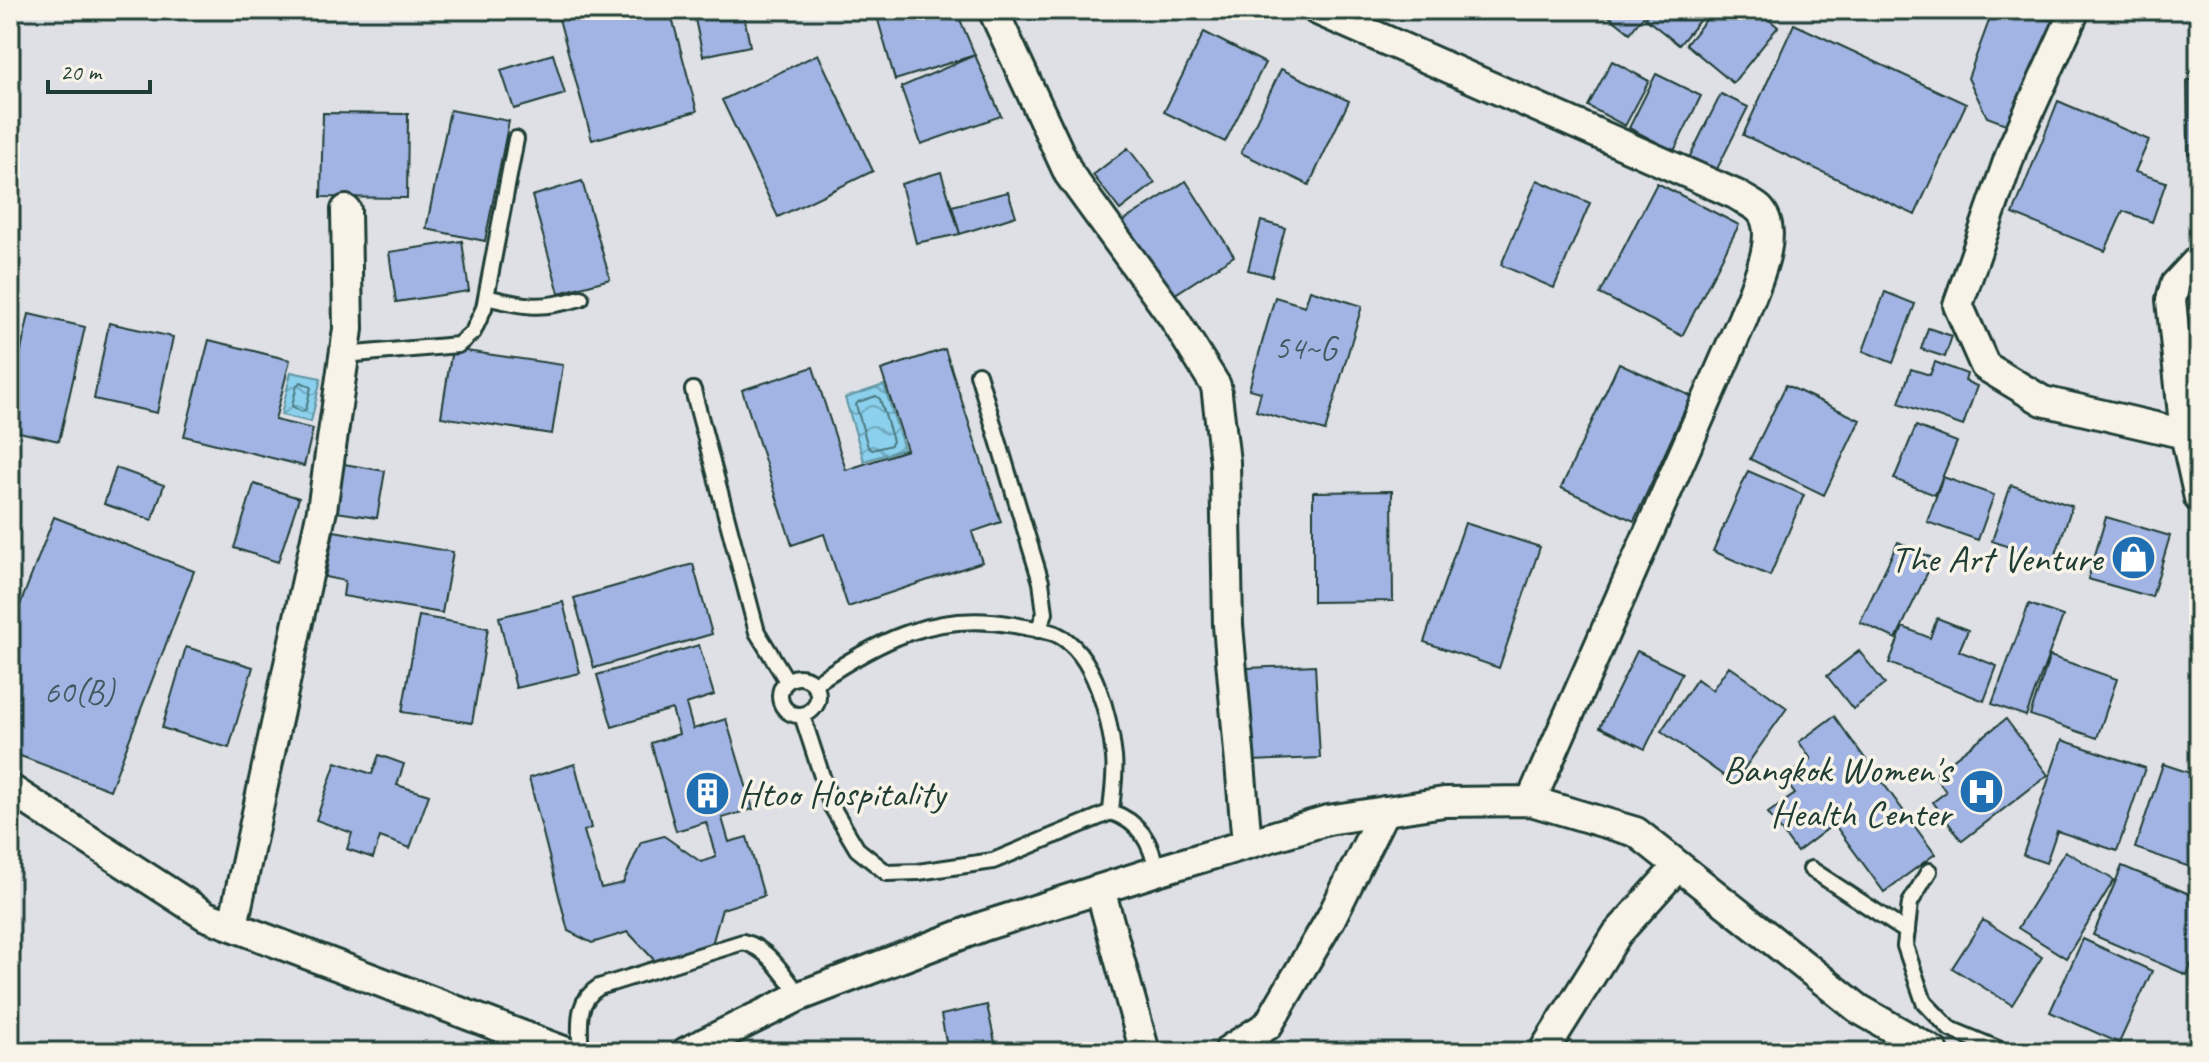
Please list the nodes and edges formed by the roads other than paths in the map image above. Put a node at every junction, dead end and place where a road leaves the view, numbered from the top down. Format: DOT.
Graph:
graph roads {
  1 [pos="993,10"];
  2 [pos="1317,10"];
  3 [pos="2075,10"];
  4 [pos="516,139"];
  5 [pos="346,210"];
  6 [pos="2199,259"];
  7 [pos="486,297"];
  8 [pos="581,298"];
  9 [pos="344,355"];
  10 [pos="978,374"];
  11 [pos="693,390"];
  12 [pos="2185,434"];
  13 [pos="2199,497"];
  14 [pos="1038,630"];
  15 [pos="787,681"];
  16 [pos="814,684"];
  17 [pos="802,715"];
  18 [pos="10,789"];
  19 [pos="1531,801"];
  20 [pos="1384,811"];
  21 [pos="1111,812"];
  22 [pos="1247,844"];
  23 [pos="1678,866"];
  24 [pos="1811,869"];
  25 [pos="1157,871"];
  26 [pos="1929,871"];
  27 [pos="1100,889"];
  28 [pos="233,925"];
  29 [pos="1907,932"];
  30 [pos="800,996"];
  31 [pos="1230,1049"];
  32 [pos="566,1052"];
  33 [pos="580,1052"];
  34 [pos="686,1052"];
  35 [pos="1145,1052"];
  36 [pos="1543,1052"];
  37 [pos="1934,1052"];
  38 [pos="2005,1052"];
  1 -- 22 [label="street"];
  2 -- 19 [label="street"];
  3 -- 12 [label="street"];
  4 -- 7 [label="lane"];
  5 -- 9 [label="street"];
  6 -- 12 [label="street"];
  7 -- 8 [label="lane"];
  7 -- 9 [label="lane"];
  9 -- 28 [label="street"];
  10 -- 14 [label="lane"];
  11 -- 15 [label="lane"];
  12 -- 13 [label="street"];
  14 -- 16 [label="lane"];
  14 -- 21 [label="lane"];
  15 -- 16 [label="lane"];
  15 -- 17 [label="lane"];
  16 -- 17 [label="lane"];
  17 -- 21 [label="lane"];
  18 -- 28 [label="street"];
  19 -- 20 [label="street"];
  19 -- 23 [label="street"];
  20 -- 22 [label="street"];
  20 -- 31 [label="street"];
  21 -- 25 [label="lane"];
  22 -- 25 [label="street"];
  23 -- 36 [label="street"];
  23 -- 37 [label="street"];
  24 -- 29 [label="lane"];
  25 -- 27 [label="street"];
  26 -- 29 [label="lane"];
  27 -- 30 [label="street"];
  27 -- 35 [label="street"];
  28 -- 32 [label="street"];
  29 -- 38 [label="lane"];
  30 -- 33 [label="lane"];
  30 -- 34 [label="street"];
}
